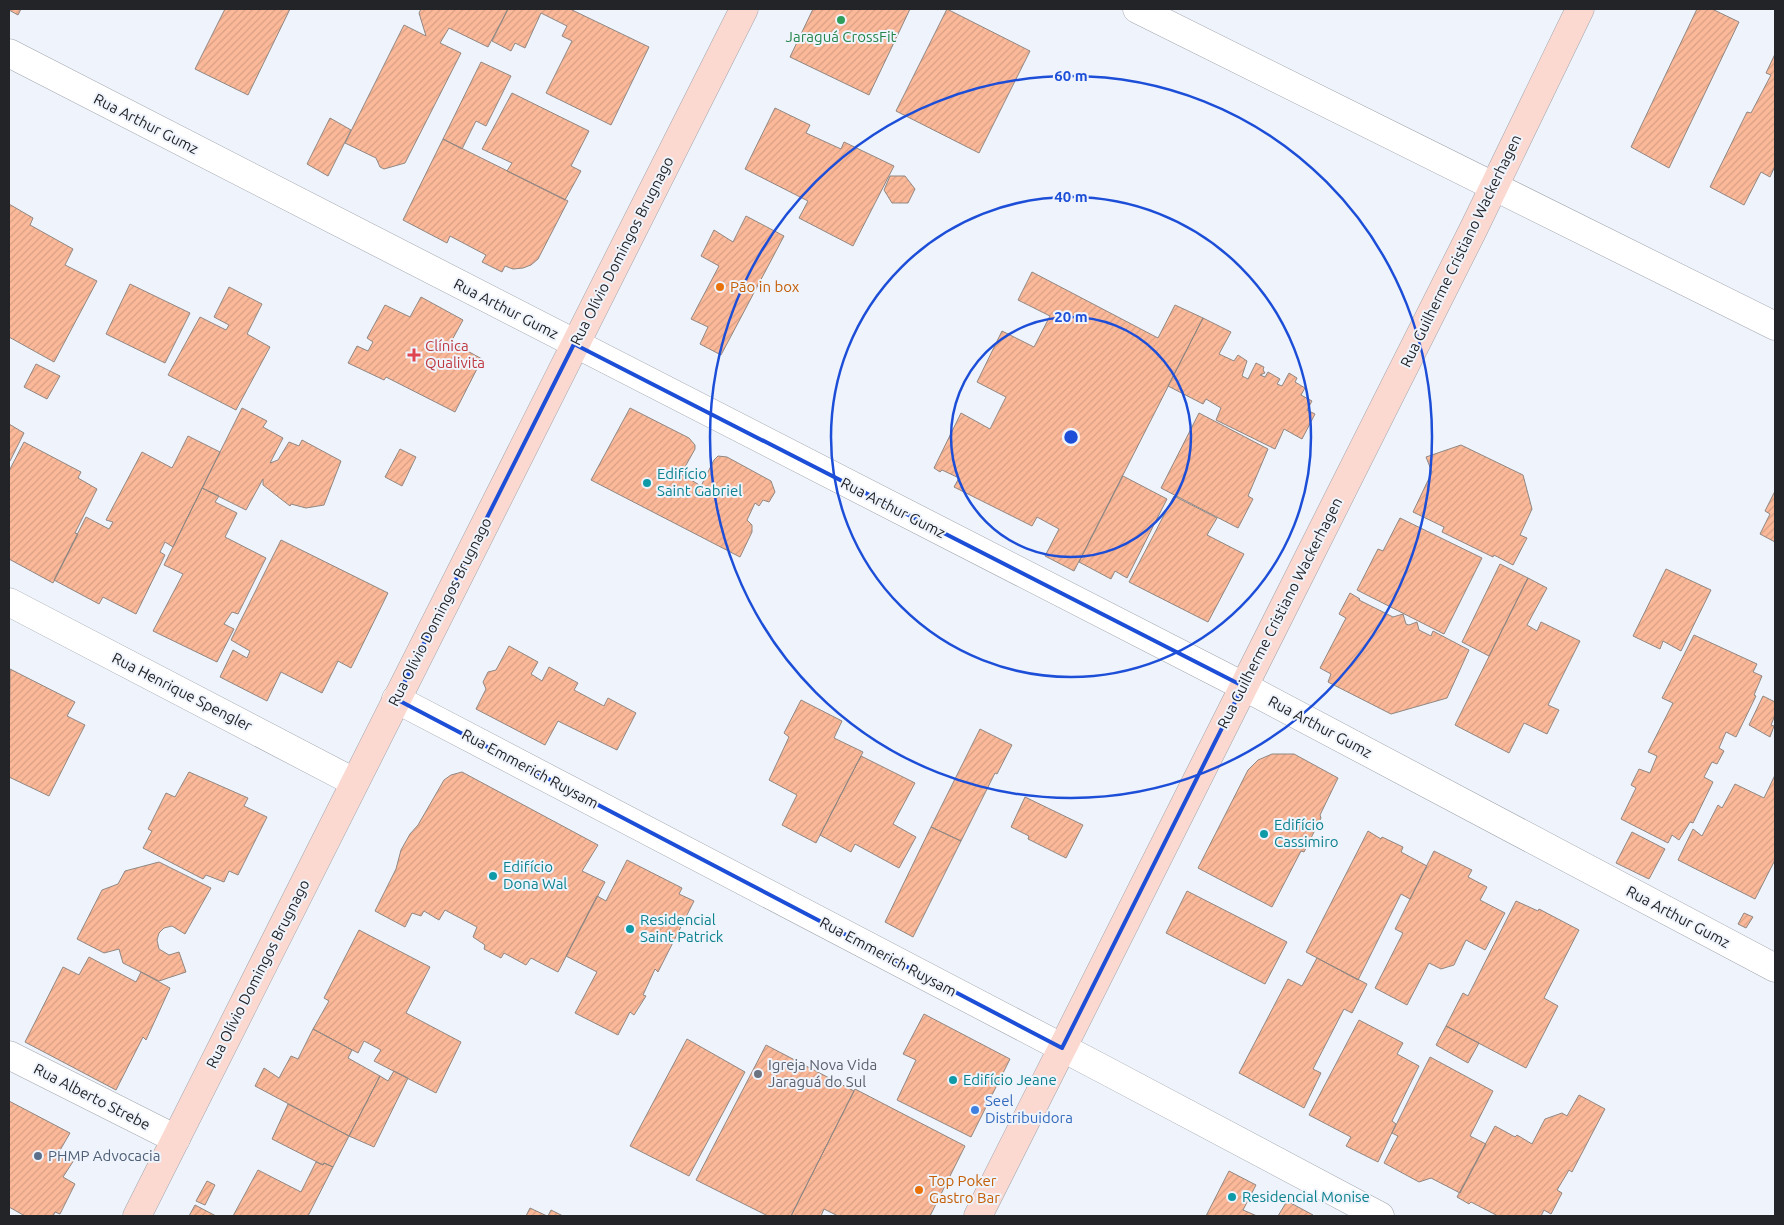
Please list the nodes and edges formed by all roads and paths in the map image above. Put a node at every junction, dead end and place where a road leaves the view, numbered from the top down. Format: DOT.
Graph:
graph roads {
  1 [pos="744,9"];
  2 [pos="1137,9"];
  3 [pos="1580,9"];
  4 [pos="9,53"];
  5 [pos="1494,185"];
  6 [pos="1775,326"];
  7 [pos="574,344"];
  8 [pos="9,602"];
  9 [pos="1242,686"];
  10 [pos="396,699"];
  11 [pos="354,782"];
  12 [pos="1775,968"];
  13 [pos="1062,1048"];
  14 [pos="9,1055"];
  15 [pos="176,1139"];
  16 [pos="137,1216"];
  17 [pos="978,1216"];
  18 [pos="1380,1216"];
  1 -- 7 [label="main road, Rua Olívio Domingos Brugnago"];
  2 -- 5 [label="street"];
  3 -- 5 [label="main road, Rua Guilherme Cristiano Wackerhagen"];
  4 -- 7 [label="street, Rua Arthur Gumz"];
  5 -- 6 [label="street"];
  5 -- 9 [label="main road, Rua Guilherme Cristiano Wackerhagen"];
  7 -- 9 [label="street, Rua Arthur Gumz"];
  7 -- 10 [label="main road, Rua Olívio Domingos Brugnago"];
  8 -- 11 [label="street, Rua Henrique Spengler"];
  9 -- 12 [label="street, Rua Arthur Gumz"];
  9 -- 13 [label="main road, Rua Guilherme Cristiano Wackerhagen"];
  10 -- 11 [label="main road, Rua Olívio Domingos Brugnago"];
  10 -- 13 [label="street, Rua Emmerich Ruysam"];
  11 -- 15 [label="main road, Rua Olívio Domingos Brugnago"];
  13 -- 17 [label="main road, Rua Guilherme Cristiano Wackerhagen"];
  13 -- 18 [label="street, Rua Emmerich Ruysam"];
  14 -- 15 [label="street, Rua Alberto Strebe"];
  15 -- 16 [label="main road, Rua Olívio Domingos Brugnago"];
}
